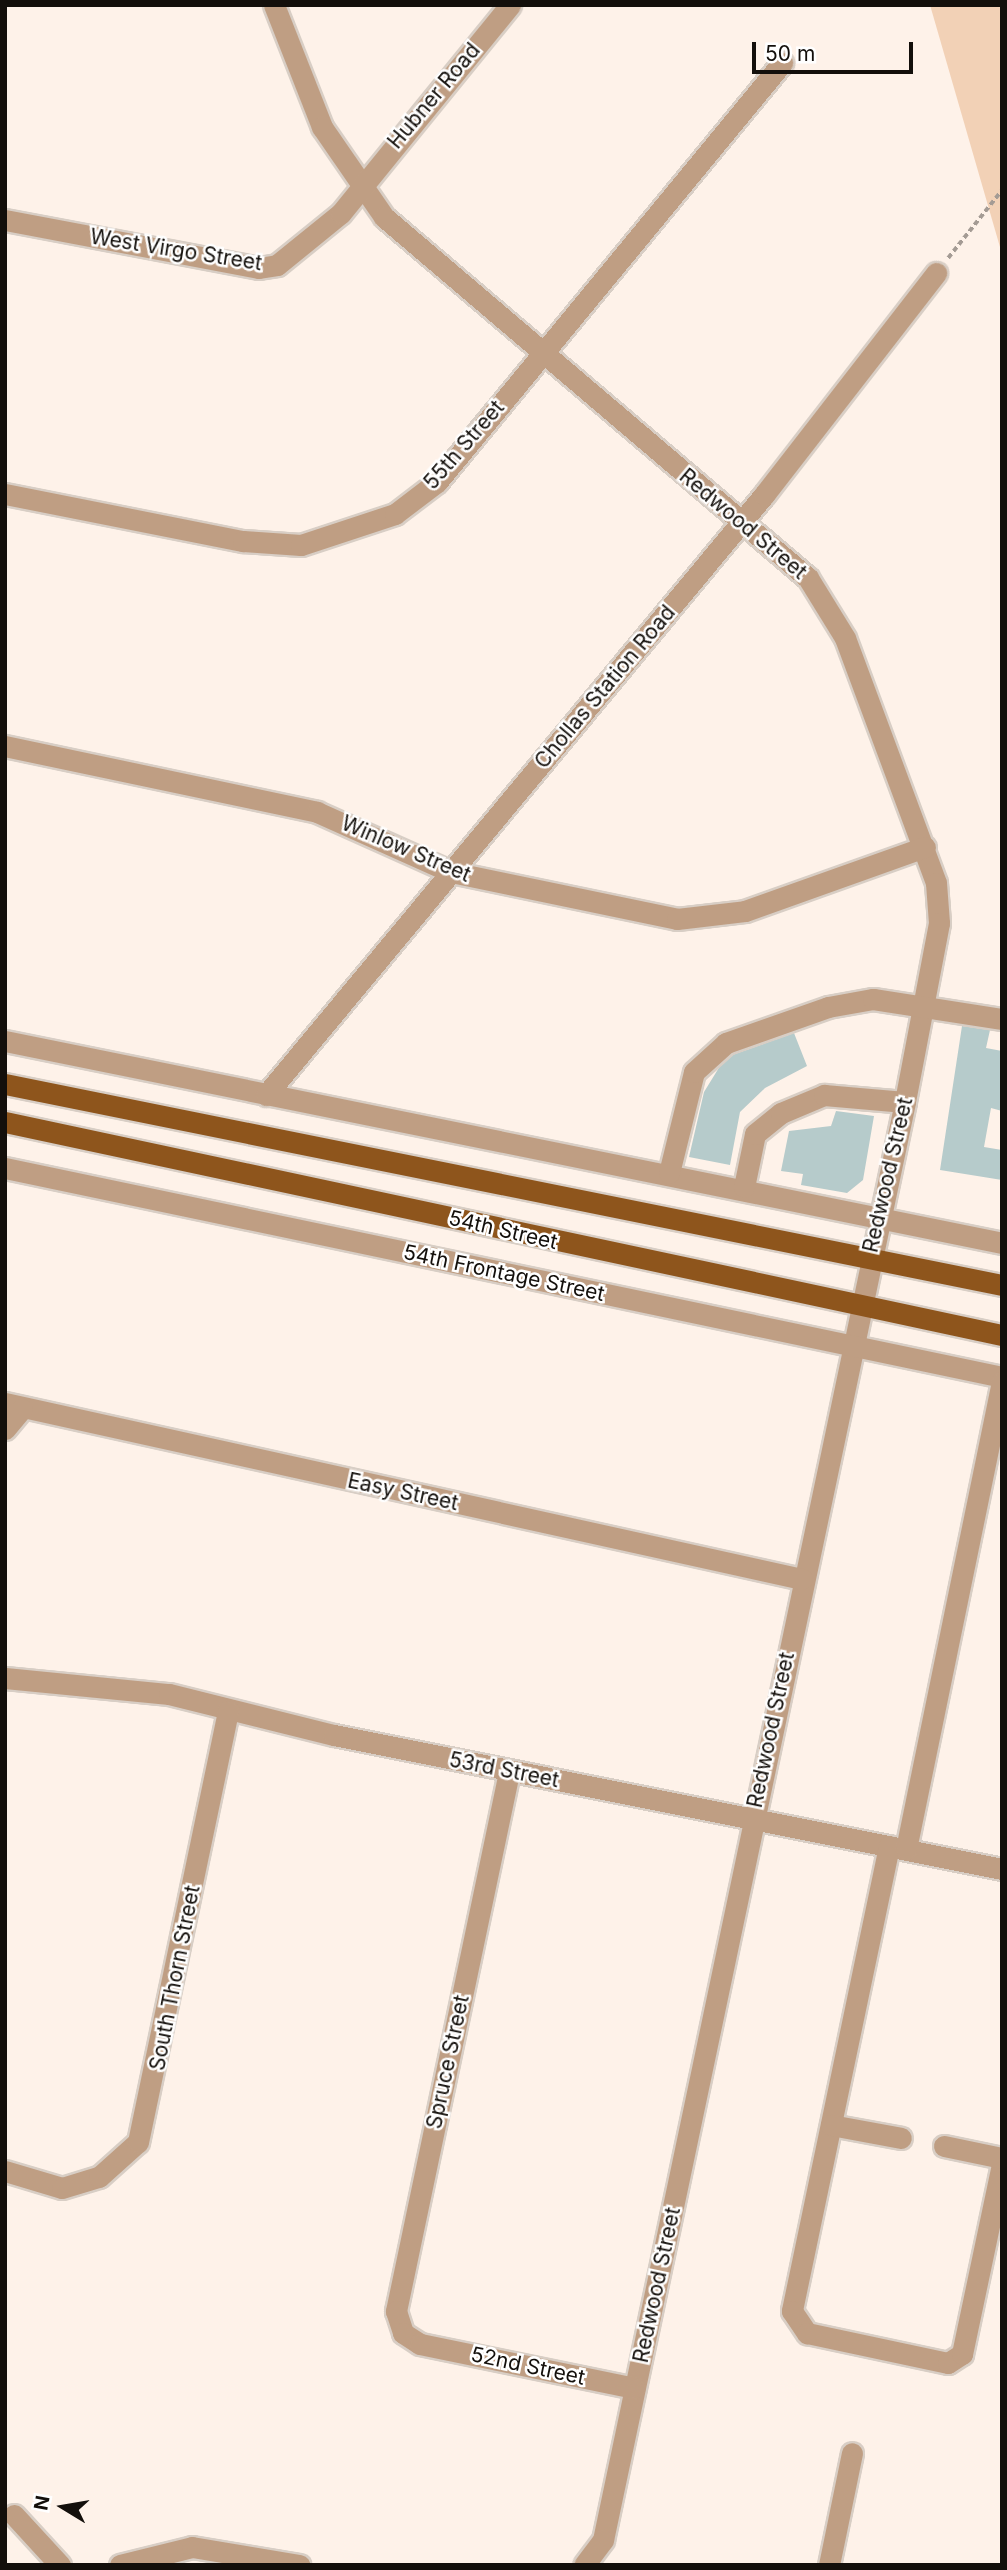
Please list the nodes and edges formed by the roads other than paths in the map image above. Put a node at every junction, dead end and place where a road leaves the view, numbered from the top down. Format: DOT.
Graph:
graph roads {
  1 [pos="274,5"];
  2 [pos="510,5"];
  3 [pos="782,63"];
  4 [pos="359,189"];
  5 [pos="5,220"];
  6 [pos="936,273"];
  7 [pos="539,354"];
  8 [pos="5,494"];
  9 [pos="741,523"];
  10 [pos="5,746"];
  11 [pos="925,847"];
  12 [pos="451,872"];
  13 [pos="925,1005"];
  14 [pos="1002,1019"];
  15 [pos="5,1041"];
  16 [pos="5,1084"];
  17 [pos="266,1095"];
  18 [pos="905,1101"];
  19 [pos="5,1122"];
  20 [pos="5,1168"];
  21 [pos="669,1173"];
  22 [pos="744,1187"];
  23 [pos="878,1220"];
  24 [pos="1002,1243"];
  25 [pos="870,1258"];
  26 [pos="1002,1285"];
  27 [pos="860,1305"];
  28 [pos="1002,1335"];
  29 [pos="852,1346"];
  30 [pos="1002,1380"];
  31 [pos="14,1406"];
  32 [pos="997,1424"];
  33 [pos="5,1429"];
  34 [pos="802,1579"];
  35 [pos="5,1678"];
  36 [pos="228,1711"];
  37 [pos="509,1772"];
  38 [pos="752,1818"];
  39 [pos="898,1847"];
  40 [pos="1002,1869"];
  41 [pos="831,2124"];
  42 [pos="901,2138"];
  43 [pos="944,2146"];
  44 [pos="1002,2158"];
  45 [pos="1002,2165"];
  46 [pos="5,2171"];
  47 [pos="420,2344"];
  48 [pos="635,2388"];
  49 [pos="852,2453"];
  50 [pos="14,2515"];
  51 [pos="60,2565"];
  52 [pos="120,2565"];
  53 [pos="300,2565"];
  54 [pos="584,2565"];
  55 [pos="829,2565"];
  1 -- 4 [label="street, Redwood Street"];
  2 -- 4 [label="street, Hubner Road"];
  3 -- 7 [label="street, 55th Street"];
  4 -- 5 [label="street, West Virgo Street"];
  4 -- 7 [label="street, Redwood Street"];
  6 -- 9 [label="street, Chollas Station Road"];
  7 -- 8 [label="street, 55th Street"];
  7 -- 9 [label="street, Redwood Street"];
  9 -- 11 [label="street, Redwood Street"];
  9 -- 12 [label="street, Chollas Station Road"];
  10 -- 12 [label="street, Winlow Street"];
  11 -- 12 [label="street, Winlow Street"];
  11 -- 13 [label="street, Redwood Street"];
  12 -- 17 [label="street, Chollas Station Road"];
  13 -- 14 [label="street"];
  13 -- 18 [label="street, Redwood Street"];
  13 -- 21 [label="street"];
  15 -- 17 [label="street"];
  16 -- 25 [label="main road"];
  17 -- 21 [label="street"];
  18 -- 22 [label="street"];
  18 -- 23 [label="street, Redwood Street"];
  19 -- 27 [label="main road, 54th Street"];
  20 -- 29 [label="street, 54th Frontage Street"];
  21 -- 22 [label="street"];
  22 -- 23 [label="street"];
  23 -- 24 [label="street"];
  23 -- 25 [label="street, Redwood Street"];
  25 -- 26 [label="main road"];
  25 -- 27 [label="street, Redwood Street"];
  27 -- 28 [label="main road, 54th Street"];
  27 -- 29 [label="street, Redwood Street"];
  29 -- 30 [label="street, 54th Frontage Street"];
  29 -- 34 [label="street, Redwood Street"];
  30 -- 32 [label="street"];
  31 -- 33 [label="street"];
  31 -- 34 [label="street, Easy Street"];
  32 -- 39 [label="street"];
  34 -- 38 [label="street, Redwood Street"];
  35 -- 36 [label="street, 53rd Street"];
  36 -- 37 [label="street, 53rd Street"];
  36 -- 46 [label="street, South Thorn Street"];
  37 -- 38 [label="street, 53rd Street"];
  37 -- 47 [label="street, Spruce Street"];
  38 -- 39 [label="street, 53rd Street"];
  38 -- 48 [label="street, Redwood Street"];
  39 -- 40 [label="street, 53rd Street"];
  39 -- 41 [label="street"];
  41 -- 42 [label="street"];
  41 -- 45 [label="street"];
  43 -- 44 [label="street"];
  47 -- 48 [label="street, 52nd Street"];
  48 -- 54 [label="street, Redwood Street"];
  49 -- 55 [label="street"];
  50 -- 51 [label="street"];
  52 -- 53 [label="street"];
}
